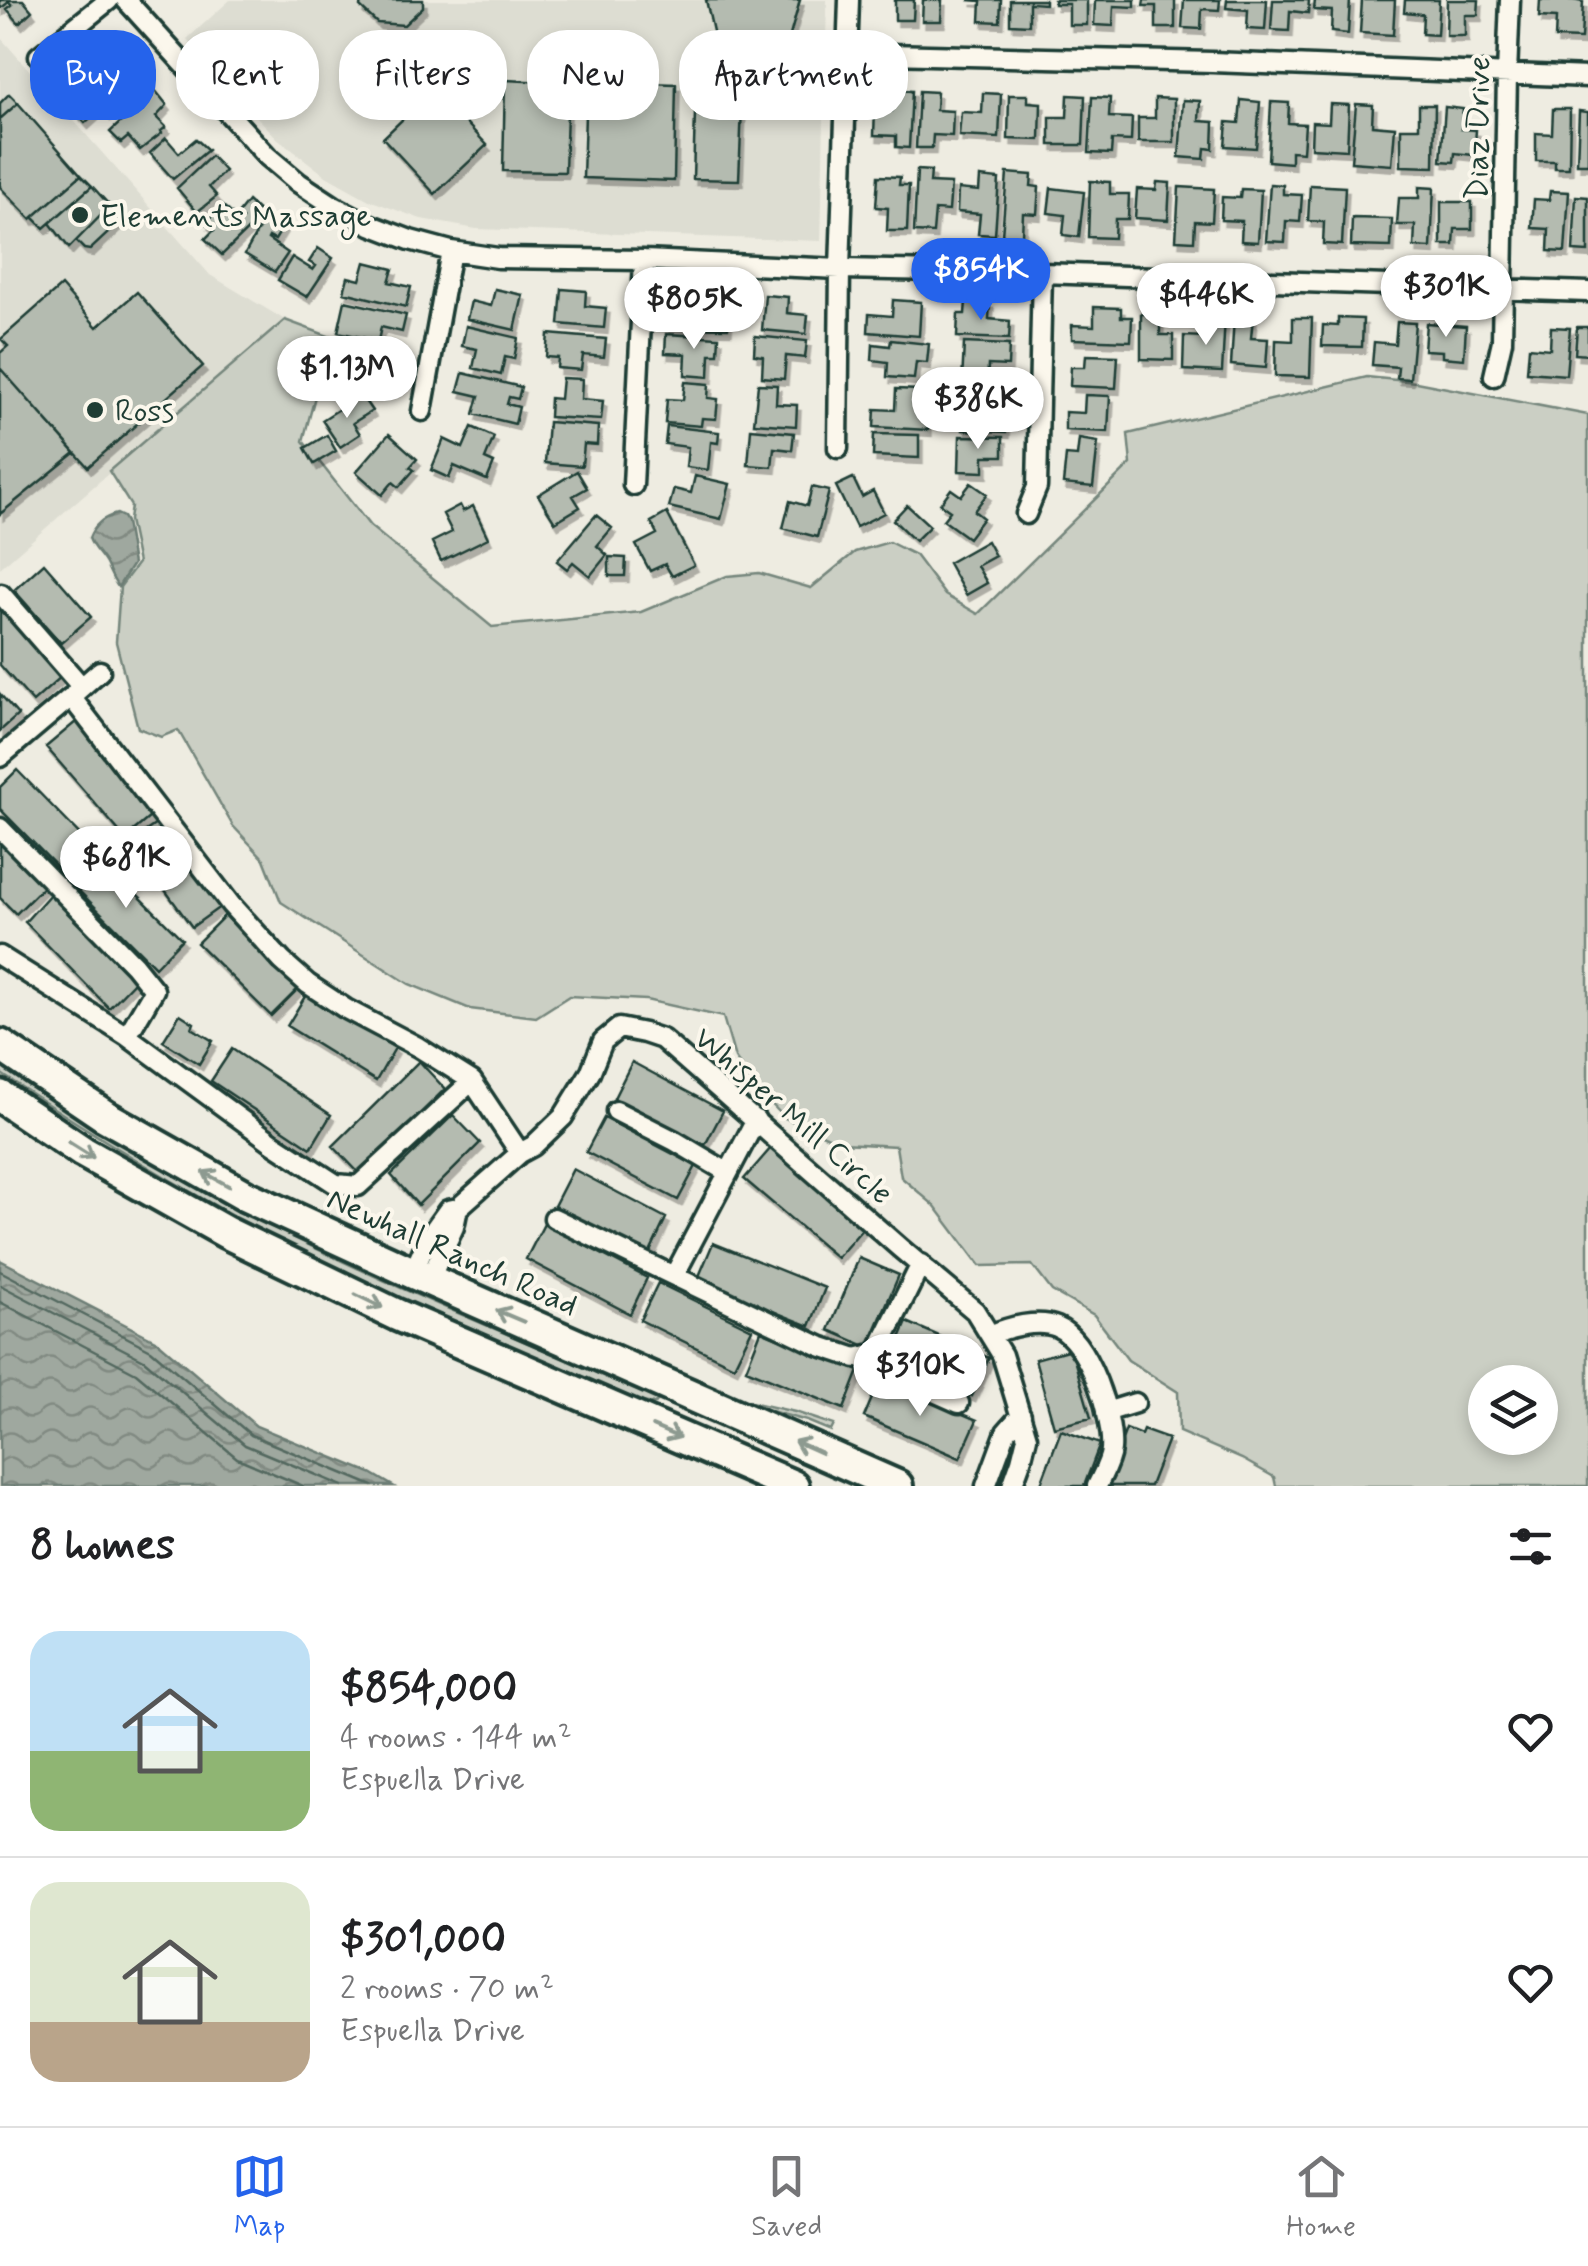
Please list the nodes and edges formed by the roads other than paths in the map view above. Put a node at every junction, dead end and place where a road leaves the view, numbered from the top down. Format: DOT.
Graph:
graph roads {
  1 [pos="109,0"];
  2 [pos="126,0"];
  3 [pos="849,0"];
  4 [pos="1510,0"];
  5 [pos="72,30"];
  6 [pos="848,30"];
  7 [pos="908,54"];
  8 [pos="1506,75"];
  9 [pos="1588,77"];
  10 [pos="846,120"];
  11 [pos="450,251"];
  12 [pos="644,260"];
  13 [pos="840,269"];
  14 [pos="1042,273"];
  15 [pos="1504,289"];
  16 [pos="1588,292"];
  17 [pos="1494,376"];
  18 [pos="422,411"];
  19 [pos="838,448"];
  20 [pos="633,485"];
  21 [pos="1026,514"];
  22 [pos="1,594"];
  23 [pos="100,672"];
  24 [pos="76,691"];
  25 [pos="0,757"];
  26 [pos="0,828"];
  27 [pos="0,956"];
  28 [pos="127,1036"];
  29 [pos="0,1046"];
  30 [pos="472,1081"];
  31 [pos="0,1096"];
  32 [pos="616,1111"];
  33 [pos="756,1120"];
  34 [pos="520,1153"];
  35 [pos="728,1172"];
  36 [pos="554,1218"];
  37 [pos="921,1264"];
  38 [pos="674,1276"];
  39 [pos="421,1277"];
  40 [pos="990,1335"];
  41 [pos="868,1355"];
  42 [pos="959,1403"];
  43 [pos="1136,1403"];
  44 [pos="1106,1412"];
  45 [pos="1021,1416"];
  46 [pos="793,1486"];
  47 [pos="897,1486"];
  48 [pos="986,1486"];
  49 [pos="1012,1486"];
  50 [pos="1097,1486"];
  1 -- 5 [label="street"];
  2 -- 11 [label="street"];
  3 -- 6 [label="street"];
  4 -- 8 [label="street, Diaz Drive"];
  7 -- 8 [label="street"];
  8 -- 9 [label="street"];
  8 -- 15 [label="street, Diaz Drive"];
  10 -- 13 [label="street"];
  11 -- 12 [label="street"];
  11 -- 18 [label="street"];
  12 -- 13 [label="street"];
  12 -- 20 [label="street"];
  13 -- 14 [label="street"];
  13 -- 19 [label="street"];
  14 -- 15 [label="street"];
  14 -- 21 [label="street"];
  15 -- 16 [label="street"];
  15 -- 17 [label="street, Diaz Drive"];
  22 -- 24 [label="street"];
  23 -- 24 [label="street"];
  24 -- 25 [label="street"];
  24 -- 30 [label="street"];
  26 -- 28 [label="street"];
  27 -- 28 [label="street"];
  28 -- 30 [label="street"];
  39 -- 29 [label="main road, Newhall Ranch Road, one-way"];
  30 -- 34 [label="street"];
  31 -- 46 [label="main road, one-way"];
  32 -- 35 [label="street"];
  33 -- 34 [label="street, Whisper Mill Circle"];
  33 -- 35 [label="street"];
  33 -- 37 [label="street, Whisper Mill Circle"];
  34 -- 39 [label="street, Whisper Mill Circle"];
  35 -- 38 [label="street"];
  36 -- 38 [label="street"];
  37 -- 40 [label="street, Whisper Mill Circle"];
  37 -- 41 [label="street"];
  38 -- 41 [label="street"];
  47 -- 39 [label="main road, Newhall Ranch Road, one-way"];
  40 -- 44 [label="street"];
  40 -- 45 [label="street, Whisper Mill Circle"];
  41 -- 42 [label="street"];
  43 -- 44 [label="street"];
  44 -- 50 [label="street"];
  45 -- 48 [label="street"];
  45 -- 49 [label="street, Whisper Mill Circle"];
}
